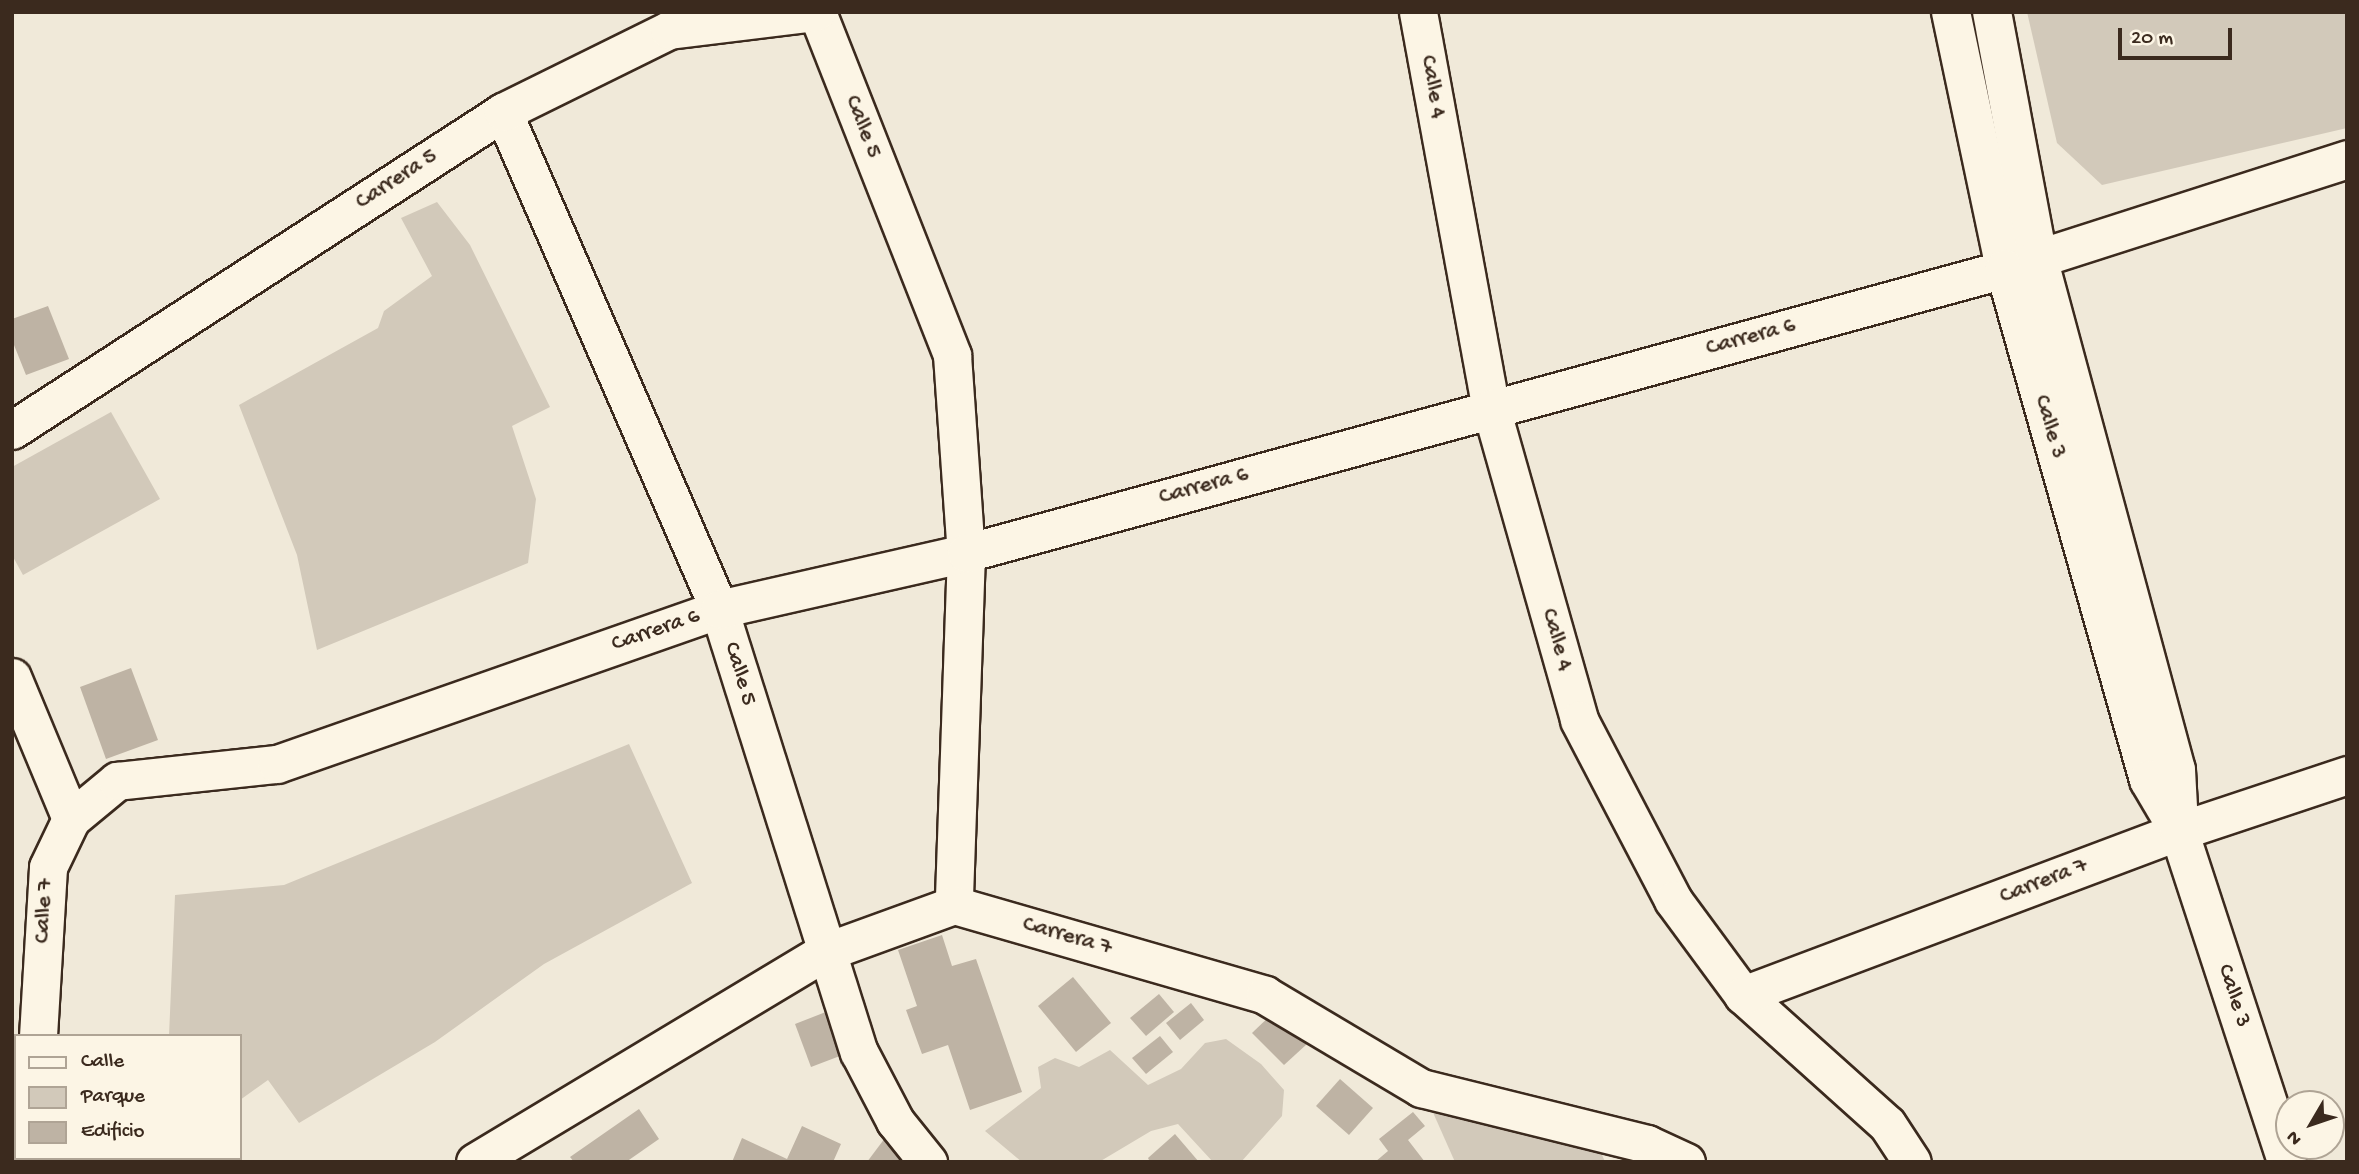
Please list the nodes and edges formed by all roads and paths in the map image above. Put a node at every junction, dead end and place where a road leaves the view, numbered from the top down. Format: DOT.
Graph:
graph roads {
  1 [pos="817,12"];
  2 [pos="1418,12"];
  3 [pos="1951,12"];
  4 [pos="1992,12"];
  5 [pos="503,112"];
  6 [pos="2347,159"];
  7 [pos="2021,263"];
  8 [pos="1491,408"];
  9 [pos="12,430"];
  10 [pos="966,553"];
  11 [pos="719,609"];
  12 [pos="12,677"];
  13 [pos="2347,775"];
  14 [pos="71,819"];
  15 [pos="2179,831"];
  16 [pos="954,905"];
  17 [pos="825,952"];
  18 [pos="1743,995"];
  19 [pos="38,1034"];
  20 [pos="475,1162"];
  21 [pos="928,1162"];
  22 [pos="1686,1162"];
  23 [pos="1912,1162"];
  24 [pos="2287,1162"];
  1 -- 5 [label="street, Carrera 5"];
  1 -- 10 [label="street, Calle 5"];
  2 -- 8 [label="street, Calle 4"];
  3 -- 7 [label="main road, Calle 3"];
  4 -- 7 [label="main road, Calle 3"];
  5 -- 9 [label="street, Carrera 5"];
  5 -- 11 [label="street, Calle 5"];
  6 -- 7 [label="street, Carrera 6"];
  7 -- 8 [label="street, Carrera 6"];
  7 -- 15 [label="main road, Calle 3"];
  8 -- 10 [label="street, Carrera 6"];
  8 -- 18 [label="street, Calle 4"];
  10 -- 11 [label="street, Carrera 6"];
  10 -- 16 [label="street, Calle 5"];
  11 -- 14 [label="street, Carrera 6"];
  11 -- 17 [label="street, Calle 5"];
  12 -- 14 [label="street"];
  13 -- 15 [label="street, Carrera 7"];
  14 -- 19 [label="street, Calle 7"];
  15 -- 18 [label="street, Carrera 7"];
  15 -- 24 [label="main road, Calle 3"];
  16 -- 17 [label="street"];
  16 -- 22 [label="street, Carrera 7"];
  17 -- 20 [label="street"];
  17 -- 21 [label="street, Calle 5"];
  18 -- 23 [label="street, Calle 4"];
}
